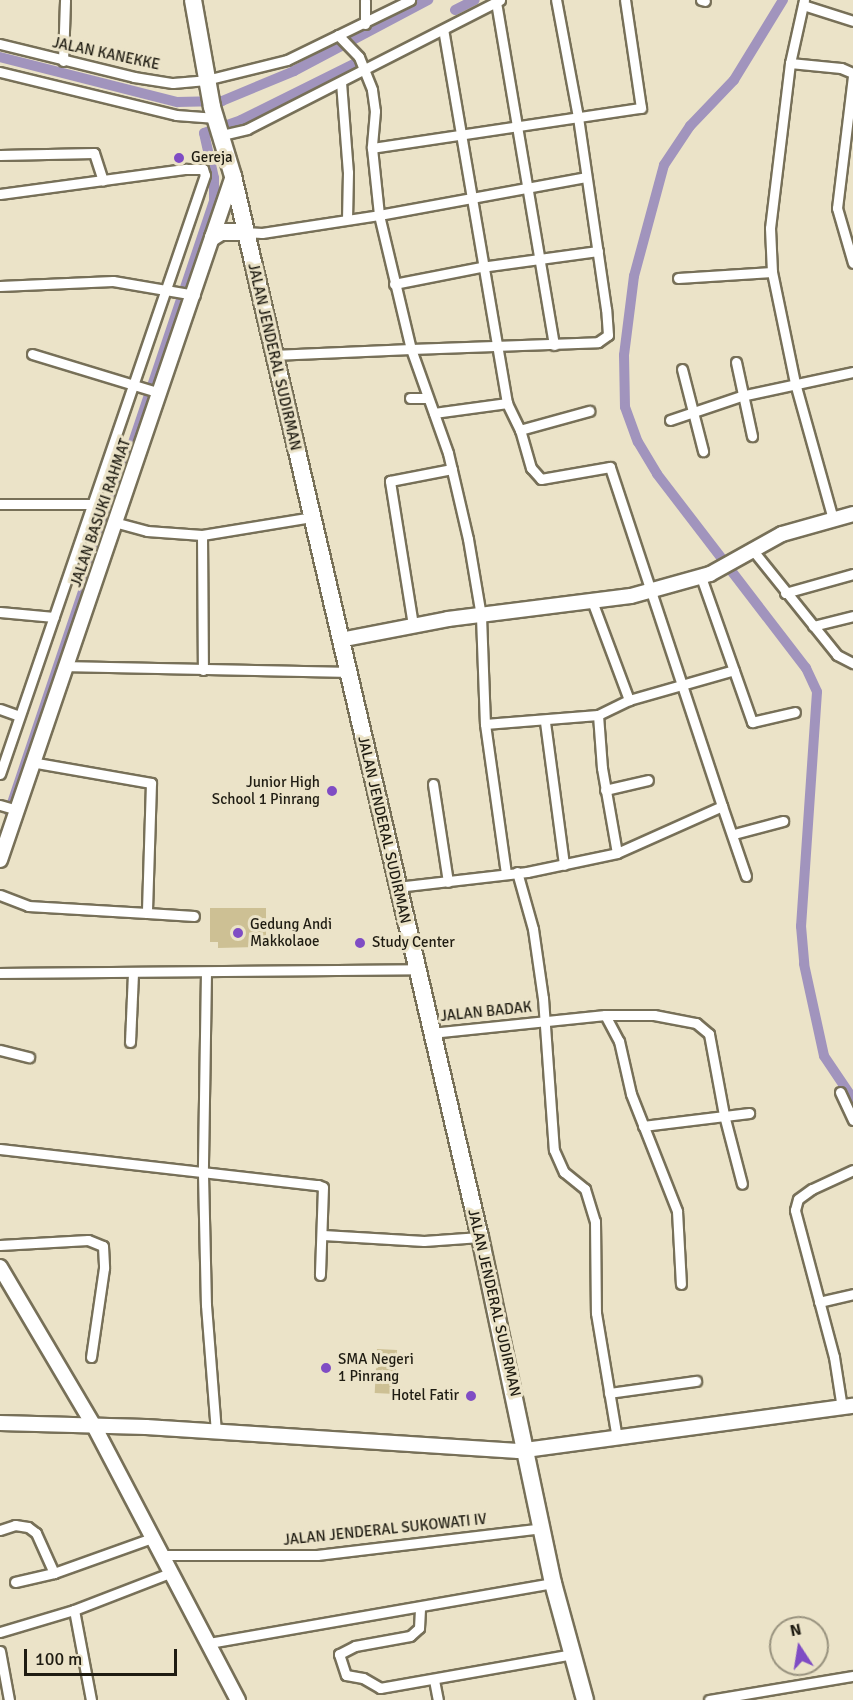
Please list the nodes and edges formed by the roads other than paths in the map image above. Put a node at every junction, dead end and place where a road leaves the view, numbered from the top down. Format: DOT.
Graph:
graph roads {
  1 [pos="65,0"];
  2 [pos="193,0"];
  3 [pos="365,0"];
  4 [pos="410,0"];
  5 [pos="556,0"];
  6 [pos="625,0"];
  7 [pos="498,1"];
  8 [pos="803,2"];
  9 [pos="853,21"];
  10 [pos="365,24"];
  11 [pos="442,30"];
  12 [pos="339,35"];
  13 [pos="0,44"];
  14 [pos="63,61"];
  15 [pos="790,63"];
  16 [pos="365,69"];
  17 [pos="0,72"];
  18 [pos="853,74"];
  19 [pos="206,81"];
  20 [pos="341,82"];
  21 [pos="578,117"];
  22 [pos="217,121"];
  23 [pos="518,126"];
  24 [pos="459,135"];
  25 [pos="372,148"];
  26 [pos="0,155"];
  27 [pos="232,176"];
  28 [pos="586,177"];
  29 [pos="103,181"];
  30 [pos="528,185"];
  31 [pos="0,194"];
  32 [pos="469,196"];
  33 [pos="379,215"];
  34 [pos="347,218"];
  35 [pos="848,226"];
  36 [pos="244,232"];
  37 [pos="213,237"];
  38 [pos="598,250"];
  39 [pos="542,260"];
  40 [pos="853,263"];
  41 [pos="481,267"];
  42 [pos="772,272"];
  43 [pos="678,278"];
  44 [pos="394,284"];
  45 [pos="0,286"];
  46 [pos="169,288"];
  47 [pos="191,293"];
  48 [pos="494,345"];
  49 [pos="554,345"];
  50 [pos="411,349"];
  51 [pos="32,354"];
  52 [pos="273,355"];
  53 [pos="736,362"];
  54 [pos="682,369"];
  55 [pos="853,372"];
  56 [pos="135,383"];
  57 [pos="795,383"];
  58 [pos="156,391"];
  59 [pos="741,396"];
  60 [pos="410,398"];
  61 [pos="427,398"];
  62 [pos="507,403"];
  63 [pos="589,411"];
  64 [pos="693,411"];
  65 [pos="434,413"];
  66 [pos="670,420"];
  67 [pos="520,430"];
  68 [pos="752,436"];
  69 [pos="703,451"];
  70 [pos="452,469"];
  71 [pos="0,504"];
  72 [pos="92,504"];
  73 [pos="853,514"];
  74 [pos="312,517"];
  75 [pos="833,519"];
  76 [pos="114,522"];
  77 [pos="202,535"];
  78 [pos="748,550"];
  79 [pos="853,574"];
  80 [pos="701,577"];
  81 [pos="651,590"];
  82 [pos="785,592"];
  83 [pos="592,601"];
  84 [pos="0,612"];
  85 [pos="54,616"];
  86 [pos="481,616"];
  87 [pos="853,616"];
  88 [pos="412,625"];
  89 [pos="813,626"];
  90 [pos="340,640"];
  91 [pos="853,663"];
  92 [pos="65,666"];
  93 [pos="203,670"];
  94 [pos="734,670"];
  95 [pos="347,672"];
  96 [pos="683,683"];
  97 [pos="629,700"];
  98 [pos="0,709"];
  99 [pos="795,712"];
  100 [pos="598,715"];
  101 [pos="19,716"];
  102 [pos="545,722"];
  103 [pos="485,724"];
  104 [pos="31,762"];
  105 [pos="0,774"];
  106 [pos="648,780"];
  107 [pos="433,784"];
  108 [pos="605,790"];
  109 [pos="722,806"];
  110 [pos="9,808"];
  111 [pos="783,822"];
  112 [pos="734,834"];
  113 [pos="617,853"];
  114 [pos="0,860"];
  115 [pos="564,865"];
  116 [pos="517,872"];
  117 [pos="506,873"];
  118 [pos="746,876"];
  119 [pos="448,882"];
  120 [pos="397,887"];
  121 [pos="0,895"];
  122 [pos="147,913"];
  123 [pos="194,916"];
  124 [pos="417,969"];
  125 [pos="206,972"];
  126 [pos="0,973"];
  127 [pos="134,973"];
  128 [pos="605,1016"];
  129 [pos="544,1021"];
  130 [pos="431,1033"];
  131 [pos="130,1042"];
  132 [pos="0,1050"];
  133 [pos="29,1057"];
  134 [pos="840,1092"];
  135 [pos="749,1113"];
  136 [pos="724,1115"];
  137 [pos="853,1120"];
  138 [pos="643,1126"];
  139 [pos="0,1149"];
  140 [pos="853,1170"];
  141 [pos="203,1174"];
  142 [pos="742,1184"];
  143 [pos="323,1235"];
  144 [pos="480,1237"];
  145 [pos="0,1245"];
  146 [pos="0,1268"];
  147 [pos="320,1275"];
  148 [pos="681,1284"];
  149 [pos="853,1294"];
  150 [pos="819,1302"];
  151 [pos="91,1357"];
  152 [pos="696,1381"];
  153 [pos="609,1393"];
  154 [pos="848,1407"];
  155 [pos="0,1423"];
  156 [pos="94,1425"];
  157 [pos="216,1433"];
  158 [pos="617,1438"];
  159 [pos="527,1450"];
  160 [pos="542,1528"];
  161 [pos="0,1530"];
  162 [pos="152,1539"];
  163 [pos="160,1555"];
  164 [pos="54,1573"];
  165 [pos="170,1573"];
  166 [pos="15,1582"];
  167 [pos="553,1583"];
  168 [pos="420,1609"];
  169 [pos="74,1610"];
  170 [pos="0,1632"];
  171 [pos="208,1643"];
  172 [pos="0,1651"];
  173 [pos="573,1654"];
  174 [pos="853,1676"];
  175 [pos="434,1680"];
  176 [pos="9,1700"];
  177 [pos="91,1700"];
  178 [pos="238,1700"];
  179 [pos="438,1700"];
  180 [pos="585,1700"];
  181 [pos="710,1700"];
  1 -- 14 [label="street"];
  2 -- 19 [label="highway, JALAN JENDERAL SUDIRMAN"];
  3 -- 10 [label="street"];
  4 -- 10 [label="street, JALAN KANEKKE"];
  5 -- 21 [label="street"];
  6 -- 21 [label="street"];
  7 -- 11 [label="street"];
  7 -- 23 [label="street"];
  8 -- 9 [label="street"];
  8 -- 15 [label="street"];
  10 -- 12 [label="street, JALAN KANEKKE"];
  11 -- 16 [label="street"];
  11 -- 24 [label="street"];
  12 -- 16 [label="street"];
  12 -- 19 [label="street, JALAN KANEKKE"];
  13 -- 14 [label="street, JALAN KANEKKE"];
  14 -- 19 [label="street, JALAN KANEKKE"];
  15 -- 18 [label="street"];
  15 -- 42 [label="street"];
  16 -- 20 [label="street"];
  16 -- 25 [label="street"];
  17 -- 22 [label="street"];
  18 -- 35 [label="street"];
  19 -- 22 [label="highway, JALAN JENDERAL SUDIRMAN"];
  20 -- 22 [label="street"];
  20 -- 34 [label="street"];
  21 -- 23 [label="street"];
  21 -- 28 [label="street"];
  22 -- 27 [label="highway, JALAN JENDERAL SUDIRMAN"];
  23 -- 24 [label="street"];
  23 -- 30 [label="street"];
  24 -- 25 [label="street"];
  24 -- 32 [label="street"];
  25 -- 33 [label="street"];
  26 -- 29 [label="street"];
  27 -- 36 [label="highway, JALAN JENDERAL SUDIRMAN"];
  27 -- 37 [label="street, JALAN BASUKI RAHMAT"];
  28 -- 30 [label="street"];
  28 -- 38 [label="street"];
  29 -- 31 [label="street"];
  29 -- 46 [label="street"];
  30 -- 32 [label="street"];
  30 -- 39 [label="street"];
  32 -- 33 [label="street"];
  32 -- 41 [label="street"];
  33 -- 34 [label="street"];
  33 -- 44 [label="street"];
  34 -- 36 [label="street"];
  35 -- 40 [label="street"];
  36 -- 37 [label="highway"];
  36 -- 52 [label="highway, JALAN JENDERAL SUDIRMAN"];
  37 -- 47 [label="street, JALAN BASUKI RAHMAT"];
  38 -- 39 [label="street"];
  38 -- 49 [label="street"];
  39 -- 41 [label="street"];
  39 -- 49 [label="street"];
  41 -- 44 [label="street"];
  41 -- 48 [label="street"];
  42 -- 43 [label="street"];
  42 -- 57 [label="street"];
  44 -- 50 [label="street"];
  45 -- 46 [label="street"];
  46 -- 47 [label="street"];
  46 -- 56 [label="street"];
  47 -- 58 [label="street, JALAN BASUKI RAHMAT"];
  48 -- 49 [label="street"];
  48 -- 50 [label="street"];
  48 -- 62 [label="street"];
  50 -- 52 [label="street"];
  50 -- 61 [label="street"];
  51 -- 56 [label="street"];
  52 -- 74 [label="highway, JALAN JENDERAL SUDIRMAN"];
  53 -- 59 [label="street"];
  54 -- 64 [label="street"];
  55 -- 57 [label="street"];
  56 -- 58 [label="street"];
  56 -- 72 [label="street"];
  57 -- 59 [label="street"];
  57 -- 75 [label="street"];
  58 -- 76 [label="street, JALAN BASUKI RAHMAT"];
  59 -- 64 [label="street"];
  59 -- 68 [label="street"];
  60 -- 61 [label="street"];
  61 -- 65 [label="street"];
  62 -- 65 [label="street"];
  62 -- 67 [label="street"];
  63 -- 67 [label="street"];
  64 -- 66 [label="street"];
  64 -- 69 [label="street"];
  65 -- 70 [label="street"];
  67 -- 81 [label="street"];
  70 -- 86 [label="street"];
  70 -- 88 [label="street"];
  71 -- 72 [label="street"];
  72 -- 85 [label="street"];
  73 -- 75 [label="street"];
  74 -- 77 [label="street"];
  74 -- 90 [label="highway, JALAN JENDERAL SUDIRMAN"];
  75 -- 78 [label="street"];
  76 -- 77 [label="street"];
  76 -- 92 [label="street, JALAN BASUKI RAHMAT"];
  77 -- 93 [label="street"];
  78 -- 80 [label="street"];
  78 -- 82 [label="street"];
  79 -- 82 [label="street"];
  80 -- 81 [label="street"];
  80 -- 94 [label="street"];
  81 -- 83 [label="street"];
  81 -- 96 [label="street"];
  82 -- 89 [label="street"];
  83 -- 86 [label="street"];
  83 -- 97 [label="street"];
  84 -- 85 [label="street"];
  85 -- 101 [label="street"];
  86 -- 88 [label="street"];
  86 -- 103 [label="street"];
  87 -- 89 [label="street"];
  88 -- 90 [label="street"];
  89 -- 91 [label="street"];
  90 -- 95 [label="highway, JALAN JENDERAL SUDIRMAN"];
  92 -- 93 [label="street"];
  92 -- 104 [label="street, JALAN BASUKI RAHMAT"];
  93 -- 95 [label="street"];
  94 -- 96 [label="street"];
  94 -- 99 [label="street"];
  95 -- 120 [label="highway, JALAN JENDERAL SUDIRMAN"];
  96 -- 97 [label="street"];
  96 -- 109 [label="street"];
  97 -- 100 [label="street"];
  98 -- 101 [label="street"];
  100 -- 102 [label="street"];
  100 -- 108 [label="street"];
  101 -- 105 [label="street"];
  102 -- 103 [label="street"];
  102 -- 115 [label="street"];
  103 -- 117 [label="street"];
  104 -- 110 [label="street, JALAN BASUKI RAHMAT"];
  104 -- 122 [label="street"];
  106 -- 108 [label="street"];
  107 -- 119 [label="street"];
  108 -- 113 [label="street"];
  109 -- 112 [label="street"];
  109 -- 113 [label="street"];
  110 -- 114 [label="street, JALAN BASUKI RAHMAT"];
  111 -- 112 [label="street"];
  112 -- 118 [label="street"];
  113 -- 115 [label="street"];
  115 -- 116 [label="street"];
  116 -- 117 [label="street"];
  116 -- 129 [label="street"];
  117 -- 119 [label="street"];
  119 -- 120 [label="street"];
  120 -- 124 [label="highway, JALAN JENDERAL SUDIRMAN"];
  121 -- 122 [label="street"];
  122 -- 123 [label="street"];
  124 -- 125 [label="street"];
  124 -- 130 [label="highway, JALAN JENDERAL SUDIRMAN"];
  125 -- 127 [label="street"];
  125 -- 141 [label="street"];
  126 -- 127 [label="street"];
  127 -- 131 [label="street"];
  128 -- 129 [label="street, JALAN BADAK"];
  128 -- 136 [label="street, JALAN BADAK"];
  128 -- 138 [label="street"];
  129 -- 130 [label="street, JALAN BADAK"];
  129 -- 153 [label="street"];
  130 -- 144 [label="highway, JALAN JENDERAL SUDIRMAN"];
  132 -- 133 [label="street"];
  134 -- 137 [label="street"];
  135 -- 136 [label="street"];
  136 -- 138 [label="street"];
  136 -- 142 [label="street"];
  138 -- 148 [label="street"];
  139 -- 141 [label="street"];
  140 -- 150 [label="street"];
  141 -- 143 [label="street"];
  141 -- 157 [label="street"];
  143 -- 144 [label="street"];
  143 -- 147 [label="street"];
  144 -- 159 [label="highway, JALAN JENDERAL SUDIRMAN"];
  145 -- 151 [label="street"];
  146 -- 156 [label="street"];
  149 -- 150 [label="street"];
  150 -- 154 [label="street"];
  152 -- 153 [label="street"];
  153 -- 158 [label="street"];
  154 -- 158 [label="street"];
  155 -- 156 [label="street"];
  156 -- 157 [label="street"];
  156 -- 162 [label="street"];
  157 -- 159 [label="street"];
  158 -- 159 [label="street"];
  159 -- 160 [label="highway, JALAN JENDERAL SUDIRMAN"];
  160 -- 163 [label="street, JALAN JENDERAL SUKOWATI IV"];
  160 -- 167 [label="highway, JALAN JENDERAL SUDIRMAN"];
  161 -- 164 [label="street"];
  162 -- 163 [label="street"];
  162 -- 164 [label="street"];
  163 -- 165 [label="street"];
  164 -- 166 [label="street"];
  165 -- 169 [label="street"];
  165 -- 171 [label="street"];
  167 -- 168 [label="street"];
  167 -- 173 [label="highway, JALAN JENDERAL SUDIRMAN"];
  168 -- 171 [label="street"];
  168 -- 175 [label="street"];
  169 -- 170 [label="street"];
  169 -- 177 [label="street"];
  171 -- 178 [label="street"];
  172 -- 176 [label="street"];
  173 -- 175 [label="street"];
  173 -- 180 [label="highway, JALAN JENDERAL SUDIRMAN"];
  174 -- 181 [label="street"];
  175 -- 179 [label="street"];
}
